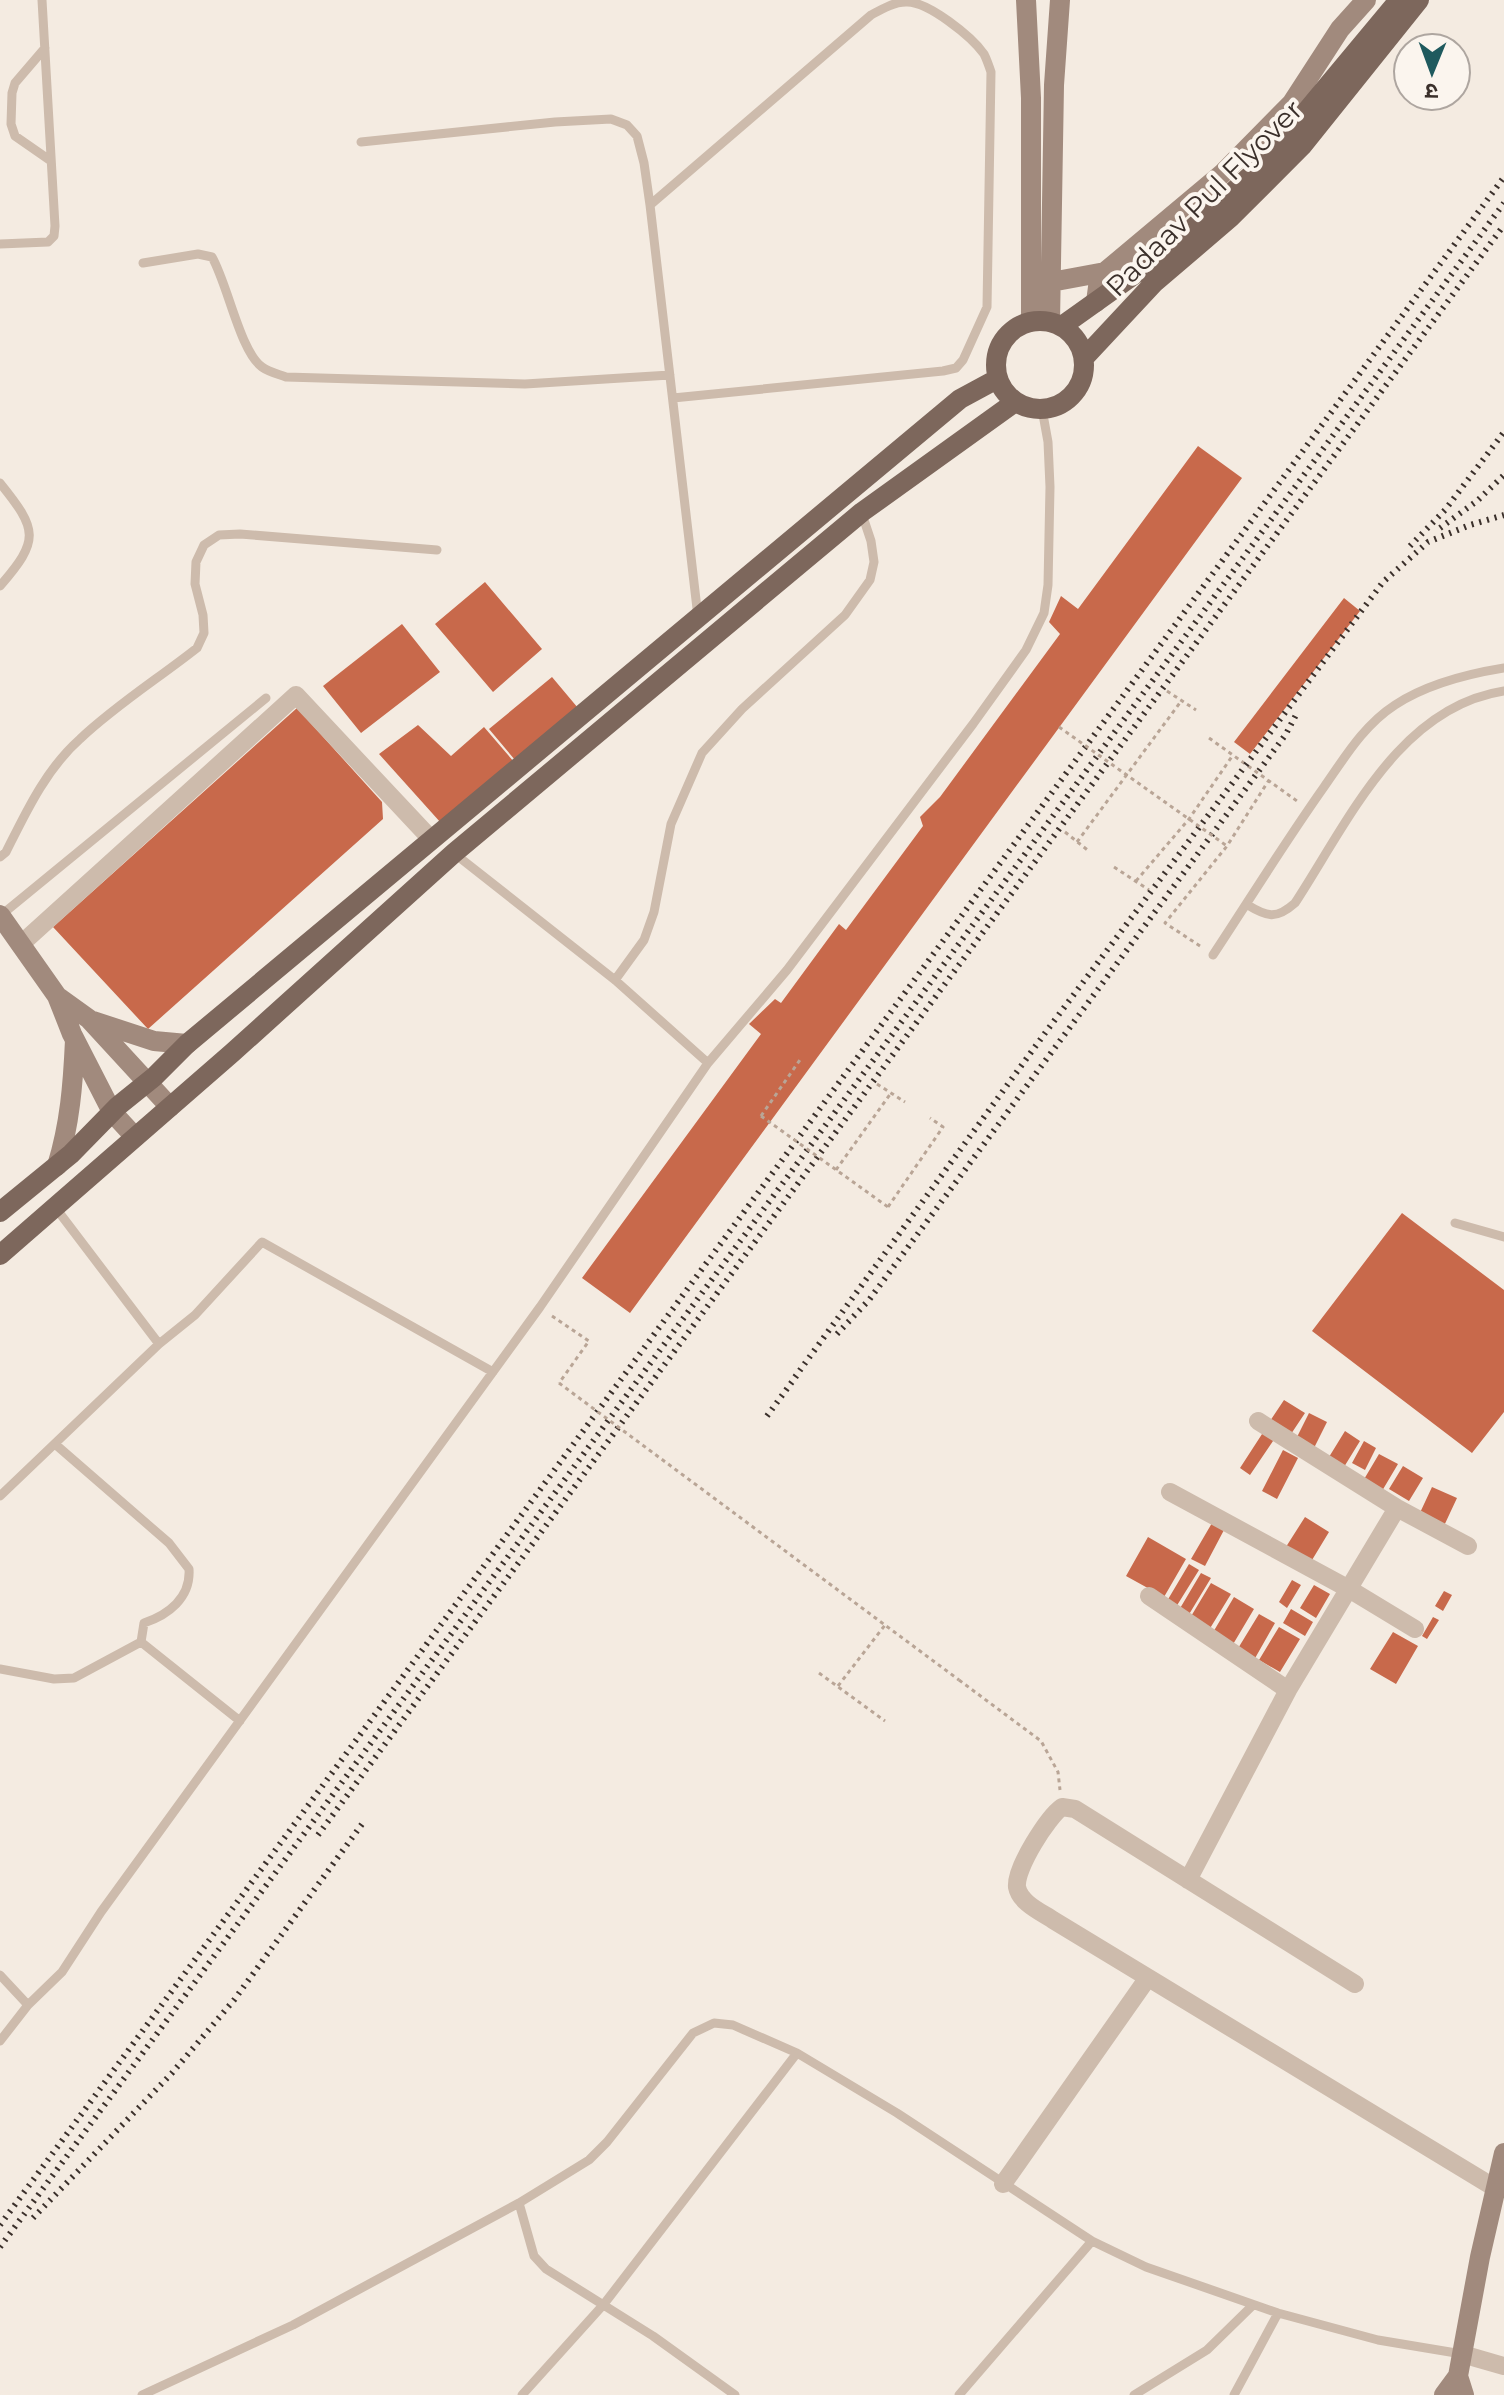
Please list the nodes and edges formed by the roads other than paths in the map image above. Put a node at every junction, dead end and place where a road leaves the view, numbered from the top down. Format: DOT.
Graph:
graph roads {
  1 [pos="42,0"];
  2 [pos="1026,0"];
  3 [pos="1060,0"];
  4 [pos="1366,0"];
  5 [pos="1399,0"];
  6 [pos="1419,0"];
  7 [pos="45,48"];
  8 [pos="1326,103"];
  9 [pos="361,142"];
  10 [pos="51,161"];
  11 [pos="650,205"];
  12 [pos="0,244"];
  13 [pos="143,263"];
  14 [pos="1105,272"];
  15 [pos="1051,282"];
  16 [pos="1096,302"];
  17 [pos="1047,323"];
  18 [pos="1084,358"];
  19 [pos="670,375"];
  20 [pos="997,379"];
  21 [pos="673,398"];
  22 [pos="1015,402"];
  23 [pos="1042,409"];
  24 [pos="0,483"];
  25 [pos="862,512"];
  26 [pos="437,550"];
  27 [pos="0,586"];
  28 [pos="698,617"];
  29 [pos="1504,668"];
  30 [pos="1504,691"];
  31 [pos="266,698"];
  32 [pos="431,839"];
  33 [pos="454,853"];
  34 [pos="0,857"];
  35 [pos="1246,904"];
  36 [pos="0,916"];
  37 [pos="20,945"];
  38 [pos="1213,955"];
  39 [pos="615,980"];
  40 [pos="57,996"];
  41 [pos="89,1019"];
  42 [pos="75,1039"];
  43 [pos="187,1044"];
  44 [pos="708,1063"];
  45 [pos="147,1082"];
  46 [pos="170,1107"];
  47 [pos="112,1112"];
  48 [pos="135,1137"];
  49 [pos="57,1166"];
  50 [pos="55,1207"];
  51 [pos="0,1212"];
  52 [pos="1455,1223"];
  53 [pos="1504,1237"];
  54 [pos="0,1255"];
  55 [pos="159,1344"];
  56 [pos="493,1372"];
  57 [pos="1258,1421"];
  58 [pos="55,1444"];
  59 [pos="1170,1492"];
  60 [pos="0,1496"];
  61 [pos="1397,1508"];
  62 [pos="1468,1546"];
  63 [pos="1349,1589"];
  64 [pos="1149,1596"];
  65 [pos="1415,1629"];
  66 [pos="141,1642"];
  67 [pos="0,1669"];
  68 [pos="1288,1690"];
  69 [pos="240,1721"];
  70 [pos="1188,1880"];
  71 [pos="0,1975"];
  72 [pos="1147,1979"];
  73 [pos="1355,1984"];
  74 [pos="28,2005"];
  75 [pos="0,2041"];
  76 [pos="797,2053"];
  77 [pos="1504,2153"];
  78 [pos="1003,2184"];
  79 [pos="1495,2188"];
  80 [pos="519,2203"];
  81 [pos="1496,2226"];
  82 [pos="1092,2241"];
  83 [pos="604,2304"];
  84 [pos="1252,2306"];
  85 [pos="1278,2313"];
  86 [pos="1462,2354"];
  87 [pos="1504,2366"];
  88 [pos="1461,2385"];
  89 [pos="142,2395"];
  90 [pos="522,2395"];
  91 [pos="735,2395"];
  92 [pos="959,2395"];
  93 [pos="1135,2395"];
  94 [pos="1234,2395"];
  95 [pos="1444,2395"];
  1 -- 7 [label="lane"];
  2 -- 17 [label="main road"];
  3 -- 15 [label="main road"];
  4 -- 14 [label="main road"];
  5 -- 8 [label="main road, Padaav Pul Flyover"];
  6 -- 8 [label="main road, Padaav Pul Flyover"];
  7 -- 10 [label="lane"];
  7 -- 10 [label="lane"];
  8 -- 16 [label="main road, Padaav Pul Flyover"];
  8 -- 18 [label="main road, Padaav Pul Flyover"];
  9 -- 11 [label="lane"];
  10 -- 12 [label="lane"];
  11 -- 19 [label="lane"];
  11 -- 21 [label="lane"];
  13 -- 19 [label="lane"];
  14 -- 15 [label="main road"];
  14 -- 16 [label="main road"];
  15 -- 17 [label="main road"];
  16 -- 17 [label="main road, Padaav Pul Flyover"];
  17 -- 18 [label="main road"];
  17 -- 20 [label="main road"];
  18 -- 23 [label="main road"];
  19 -- 21 [label="lane"];
  20 -- 22 [label="main road"];
  20 -- 28 [label="main road"];
  21 -- 28 [label="lane"];
  22 -- 23 [label="main road"];
  22 -- 25 [label="main road"];
  23 -- 44 [label="lane"];
  24 -- 27 [label="lane"];
  25 -- 33 [label="main road"];
  25 -- 39 [label="lane"];
  26 -- 34 [label="lane"];
  28 -- 32 [label="main road"];
  29 -- 35 [label="lane"];
  30 -- 35 [label="lane"];
  31 -- 36 [label="lane"];
  32 -- 37 [label="street"];
  32 -- 43 [label="main road"];
  33 -- 39 [label="lane"];
  33 -- 46 [label="main road"];
  35 -- 38 [label="lane"];
  36 -- 37 [label="main road"];
  37 -- 40 [label="main road"];
  39 -- 44 [label="lane"];
  40 -- 41 [label="main road"];
  40 -- 42 [label="main road"];
  41 -- 43 [label="main road"];
  41 -- 45 [label="main road"];
  42 -- 47 [label="main road"];
  42 -- 49 [label="main road"];
  43 -- 45 [label="main road"];
  44 -- 56 [label="lane"];
  45 -- 46 [label="main road"];
  45 -- 47 [label="main road"];
  46 -- 48 [label="main road"];
  47 -- 48 [label="main road"];
  47 -- 49 [label="main road"];
  48 -- 50 [label="main road"];
  49 -- 51 [label="main road"];
  50 -- 54 [label="main road"];
  50 -- 55 [label="lane"];
  52 -- 53 [label="lane"];
  55 -- 56 [label="lane"];
  55 -- 58 [label="lane"];
  56 -- 69 [label="lane"];
  57 -- 61 [label="street"];
  58 -- 60 [label="lane"];
  58 -- 66 [label="lane"];
  59 -- 63 [label="street"];
  61 -- 62 [label="street"];
  61 -- 63 [label="street"];
  63 -- 65 [label="street"];
  63 -- 68 [label="street"];
  64 -- 68 [label="street"];
  66 -- 67 [label="lane"];
  66 -- 69 [label="lane"];
  68 -- 70 [label="street"];
  69 -- 74 [label="lane"];
  70 -- 72 [label="street"];
  70 -- 73 [label="street"];
  71 -- 74 [label="lane"];
  72 -- 78 [label="street"];
  72 -- 79 [label="street"];
  74 -- 75 [label="lane"];
  76 -- 78 [label="lane"];
  76 -- 80 [label="lane"];
  76 -- 83 [label="lane"];
  77 -- 79 [label="main road"];
  78 -- 82 [label="lane"];
  79 -- 81 [label="main road"];
  80 -- 83 [label="lane"];
  80 -- 89 [label="lane"];
  81 -- 86 [label="main road"];
  82 -- 84 [label="lane"];
  82 -- 92 [label="lane"];
  83 -- 90 [label="lane"];
  83 -- 91 [label="lane"];
  84 -- 85 [label="lane"];
  84 -- 93 [label="lane"];
  85 -- 86 [label="lane"];
  85 -- 94 [label="lane"];
  86 -- 87 [label="street"];
  86 -- 88 [label="main road"];
  88 -- 95 [label="main road"];
}
